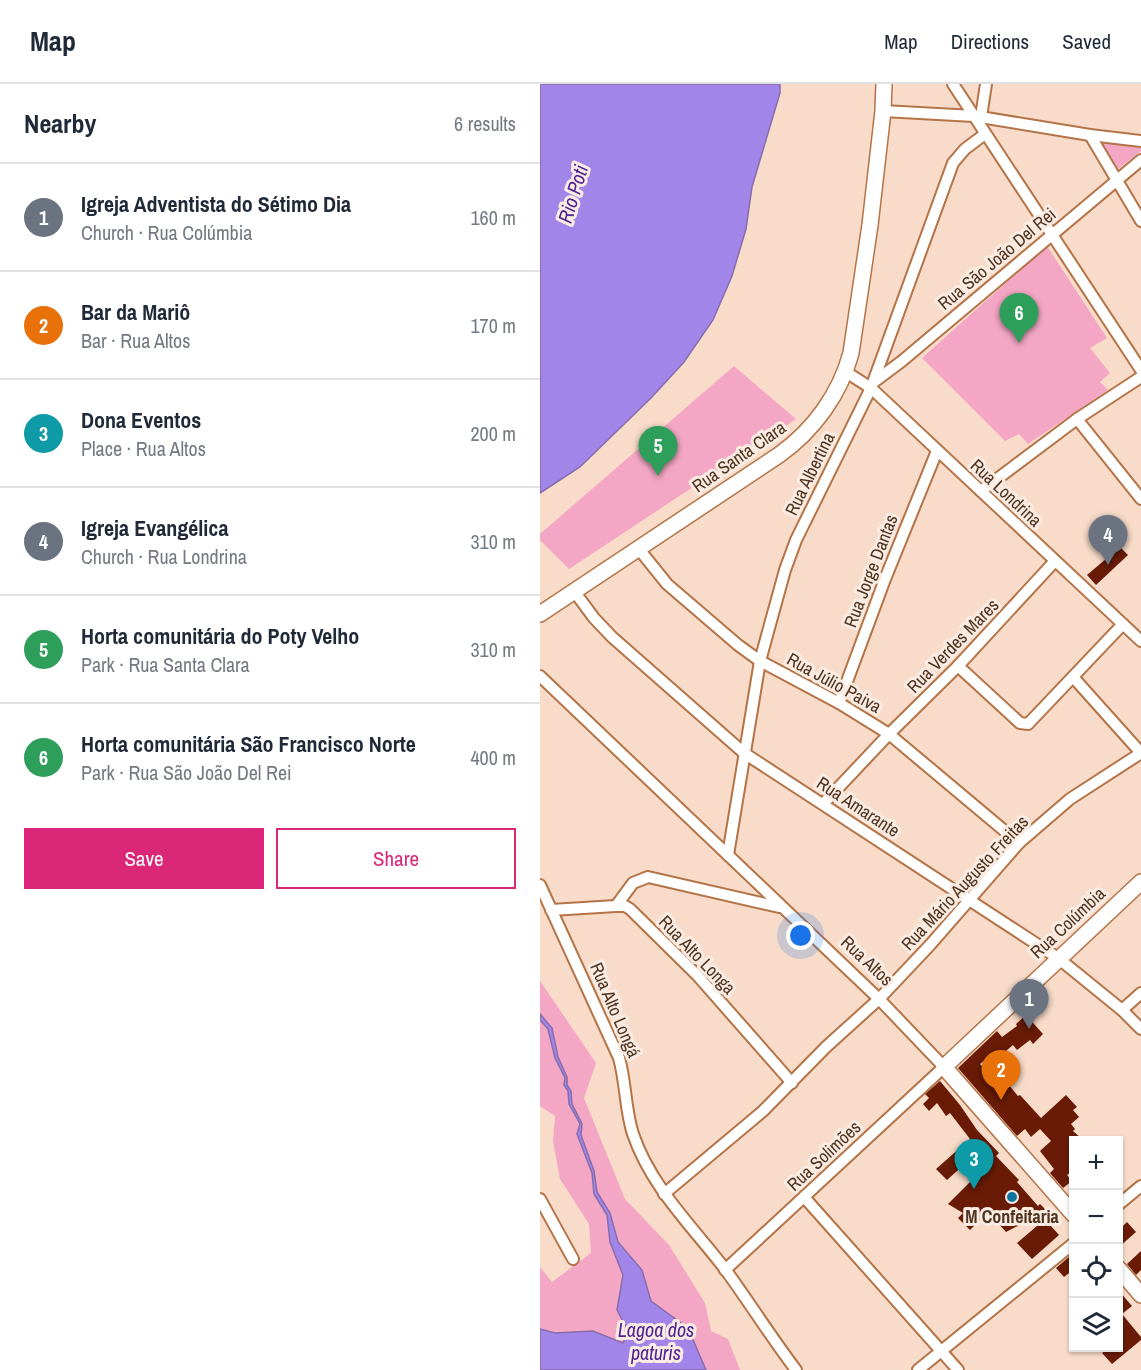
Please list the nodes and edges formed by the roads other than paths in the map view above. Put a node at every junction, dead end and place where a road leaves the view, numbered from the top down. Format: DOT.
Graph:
graph roads {
  1 [pos="884,84"];
  2 [pos="952,84"];
  3 [pos="987,84"];
  4 [pos="883,111"];
  5 [pos="978,117"];
  6 [pos="985,134"];
  7 [pos="1090,135"];
  8 [pos="1141,141"];
  9 [pos="1141,160"];
  10 [pos="1116,180"];
  11 [pos="1141,221"];
  12 [pos="1052,233"];
  13 [pos="1141,370"];
  14 [pos="846,372"];
  15 [pos="1141,377"];
  16 [pos="872,385"];
  17 [pos="1077,419"];
  18 [pos="937,451"];
  19 [pos="981,491"];
  20 [pos="1141,499"];
  21 [pos="638,548"];
  22 [pos="1055,561"];
  23 [pos="574,591"];
  24 [pos="540,614"];
  25 [pos="1123,624"];
  26 [pos="1141,641"];
  27 [pos="760,662"];
  28 [pos="958,666"];
  29 [pos="540,676"];
  30 [pos="1073,677"];
  31 [pos="839,703"];
  32 [pos="889,734"];
  33 [pos="744,753"];
  34 [pos="1141,753"];
  35 [pos="823,804"];
  36 [pos="1020,843"];
  37 [pos="728,855"];
  38 [pos="1141,882"];
  39 [pos="540,885"];
  40 [pos="969,901"];
  41 [pos="616,906"];
  42 [pos="781,907"];
  43 [pos="551,910"];
  44 [pos="1058,958"];
  45 [pos="1141,993"];
  46 [pos="879,999"];
  47 [pos="1122,1010"];
  48 [pos="1141,1029"];
  49 [pos="944,1067"];
  50 [pos="792,1083"];
  51 [pos="1141,1186"];
  52 [pos="664,1194"];
  53 [pos="804,1197"];
  54 [pos="540,1199"];
  55 [pos="1123,1202"];
  56 [pos="1069,1209"];
  57 [pos="1073,1244"];
  58 [pos="573,1259"];
  59 [pos="725,1270"];
  60 [pos="1123,1273"];
  61 [pos="1141,1295"];
  62 [pos="941,1351"];
  63 [pos="795,1370"];
  64 [pos="918,1370"];
  65 [pos="958,1370"];
  1 -- 4 [label="street, Rua Santa Clara"];
  2 -- 5 [label="street"];
  3 -- 5 [label="street"];
  4 -- 5 [label="street"];
  4 -- 14 [label="street, Rua Santa Clara"];
  5 -- 6 [label="street"];
  5 -- 7 [label="street"];
  6 -- 12 [label="street"];
  6 -- 16 [label="street, Rua Albertina"];
  7 -- 8 [label="street"];
  7 -- 10 [label="street"];
  9 -- 10 [label="street, Rua São João Del Rei"];
  10 -- 11 [label="street"];
  10 -- 12 [label="street, Rua São João Del Rei"];
  12 -- 13 [label="street"];
  12 -- 16 [label="street, Rua São João Del Rei"];
  14 -- 16 [label="street, Rua Londrina"];
  14 -- 21 [label="street, Rua Santa Clara"];
  15 -- 17 [label="street"];
  16 -- 18 [label="street, Rua Londrina"];
  16 -- 27 [label="street, Rua Albertina"];
  17 -- 19 [label="street"];
  17 -- 20 [label="street"];
  18 -- 19 [label="street, Rua Londrina"];
  18 -- 31 [label="street, Rua Jorge Dantas"];
  19 -- 22 [label="street, Rua Londrina"];
  21 -- 23 [label="street, Rua Santa Clara"];
  21 -- 27 [label="street, Rua Júlio Paiva"];
  22 -- 25 [label="street, Rua Londrina"];
  22 -- 28 [label="street, Rua Verdes Mares"];
  23 -- 24 [label="street, Rua Santa Clara"];
  23 -- 33 [label="street, Rua Amarante"];
  25 -- 26 [label="street, Rua Londrina"];
  25 -- 30 [label="street"];
  27 -- 31 [label="street, Rua Júlio Paiva"];
  27 -- 33 [label="street, Rua Albertina"];
  28 -- 30 [label="street"];
  28 -- 32 [label="street, Rua Verdes Mares"];
  29 -- 37 [label="street, Rua Altos"];
  30 -- 34 [label="street"];
  31 -- 32 [label="street, Rua Júlio Paiva"];
  32 -- 35 [label="street, Rua Verdes Mares"];
  32 -- 36 [label="street, Rua Júlio Paiva"];
  33 -- 35 [label="street, Rua Amarante"];
  33 -- 37 [label="street, Rua Albertina"];
  34 -- 36 [label="street, Rua Mário Augusto Freitas"];
  35 -- 40 [label="street, Rua Amarante"];
  36 -- 40 [label="street, Rua Mário Augusto Freitas"];
  37 -- 42 [label="street, Rua Altos"];
  38 -- 44 [label="street, Rua Colúmbia"];
  39 -- 43 [label="street, Rua Alto Longá"];
  40 -- 44 [label="street, Rua Amarante"];
  40 -- 46 [label="street, Rua Mário Augusto Freitas"];
  41 -- 42 [label="street"];
  41 -- 43 [label="street"];
  41 -- 50 [label="street, Rua Alto Longa"];
  42 -- 46 [label="street, Rua Altos"];
  43 -- 52 [label="street, Rua Alto Longá"];
  44 -- 47 [label="street, Rua Amarante"];
  44 -- 49 [label="street, Rua Colúmbia"];
  45 -- 47 [label="street"];
  46 -- 49 [label="street, Rua Altos"];
  46 -- 50 [label="street, Rua Mário Augusto Freitas"];
  47 -- 48 [label="street, Rua Amarante"];
  49 -- 53 [label="street, Rua Solimões"];
  49 -- 56 [label="street, Rua Altos"];
  50 -- 52 [label="street, Rua Mário Augusto Freitas"];
  51 -- 55 [label="street"];
  52 -- 59 [label="street, Rua Alto Longá"];
  53 -- 59 [label="street, Rua Solimões"];
  53 -- 62 [label="street"];
  54 -- 58 [label="street"];
  57 -- 62 [label="street"];
  59 -- 63 [label="street, Rua Alto Longá"];
  60 -- 61 [label="street"];
  62 -- 64 [label="street"];
  62 -- 65 [label="street"];
}
